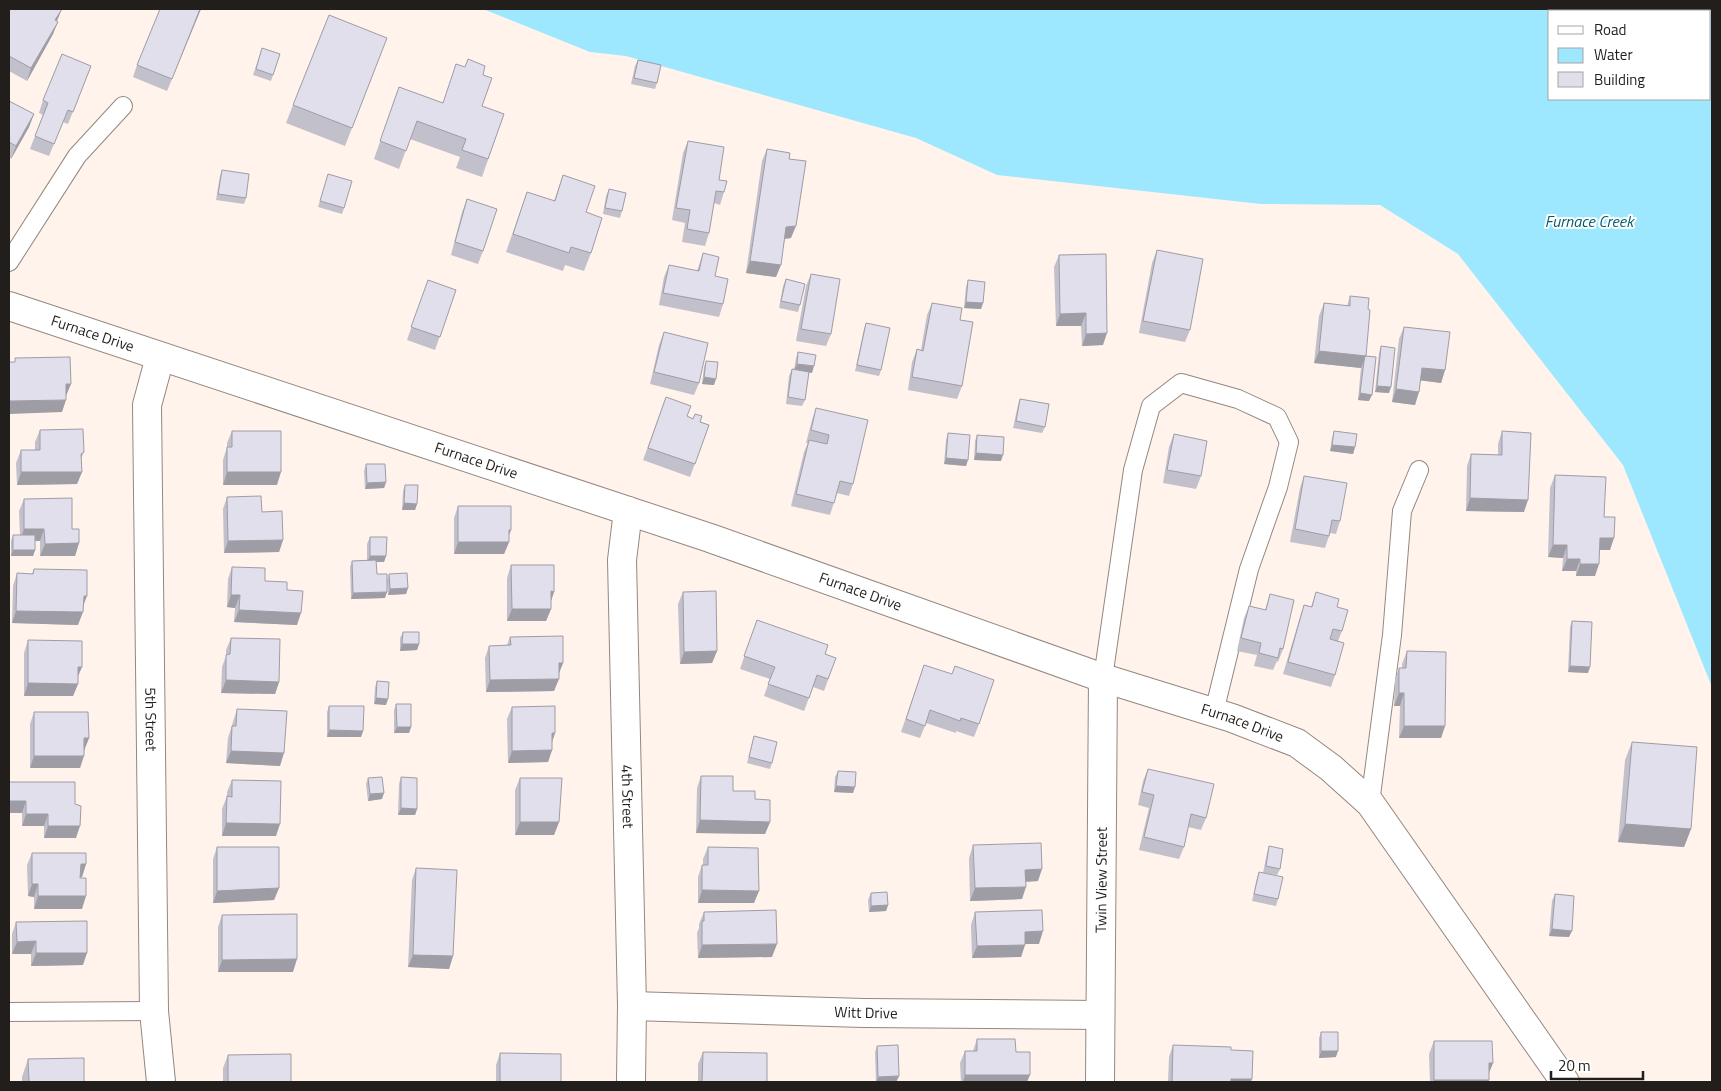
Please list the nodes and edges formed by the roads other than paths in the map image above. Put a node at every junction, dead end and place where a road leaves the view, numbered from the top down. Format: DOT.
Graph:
graph roads {
  1 [pos="123,106"];
  2 [pos="9,262"];
  3 [pos="9,306"];
  4 [pos="160,357"];
  5 [pos="1418,470"];
  6 [pos="628,511"];
  7 [pos="1103,678"];
  8 [pos="1214,712"];
  9 [pos="1370,803"];
  10 [pos="632,1006"];
  11 [pos="154,1011"];
  12 [pos="9,1012"];
  13 [pos="1100,1015"];
  14 [pos="161,1082"];
  15 [pos="631,1082"];
  16 [pos="1100,1082"];
  17 [pos="1565,1082"];
  1 -- 2 [label="lane"];
  3 -- 4 [label="street, Furnace Drive"];
  4 -- 6 [label="street, Furnace Drive"];
  4 -- 11 [label="street, 5th Street"];
  5 -- 9 [label="lane"];
  6 -- 7 [label="street, Furnace Drive"];
  6 -- 10 [label="street, 4th Street"];
  7 -- 8 [label="street, Furnace Drive"];
  7 -- 8 [label="lane"];
  7 -- 13 [label="street, Twin View Street"];
  8 -- 9 [label="street, Furnace Drive"];
  9 -- 17 [label="street, Furnace Drive"];
  10 -- 13 [label="street, Witt Drive"];
  10 -- 15 [label="street, 4th Street"];
  11 -- 12 [label="lane"];
  11 -- 14 [label="street, 5th Street"];
  13 -- 16 [label="street, Twin View Street"];
}
